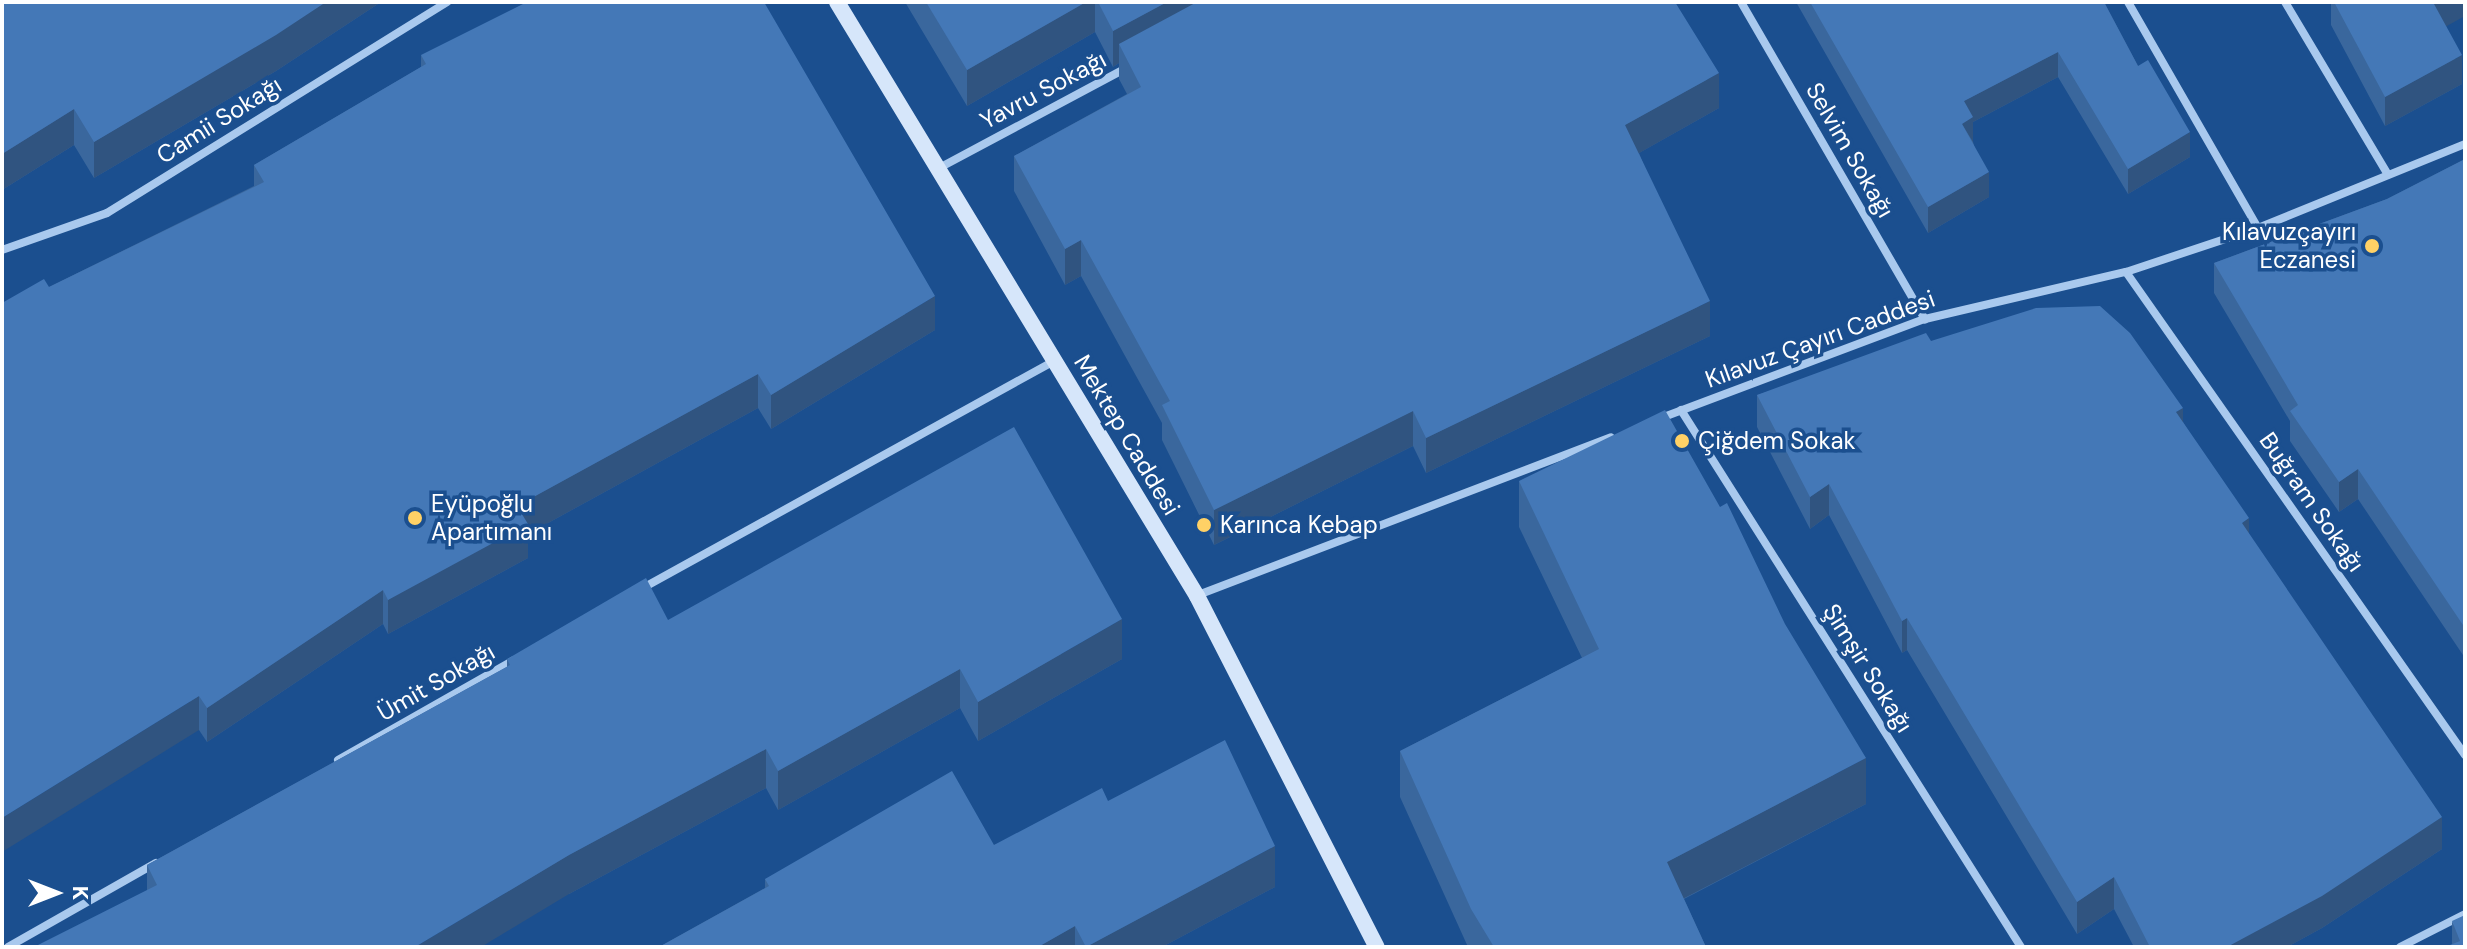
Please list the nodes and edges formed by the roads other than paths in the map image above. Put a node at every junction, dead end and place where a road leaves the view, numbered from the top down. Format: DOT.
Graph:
graph roads {
  1 [pos="447,2"];
  2 [pos="837,2"];
  3 [pos="1741,2"];
  4 [pos="2128,2"];
  5 [pos="2285,2"];
  6 [pos="1136,62"];
  7 [pos="2465,144"];
  8 [pos="941,167"];
  9 [pos="2388,175"];
  10 [pos="2258,228"];
  11 [pos="2,250"];
  12 [pos="2126,272"];
  13 [pos="1925,319"];
  14 [pos="1054,361"];
  15 [pos="1681,410"];
  16 [pos="1652,422"];
  17 [pos="1623,433"];
  18 [pos="634,593"];
  19 [pos="1197,596"];
  20 [pos="522,656"];
  21 [pos="2465,755"];
  22 [pos="328,766"];
  23 [pos="175,853"];
  24 [pos="2465,914"];
  25 [pos="1370,945"];
  26 [pos="8,947"];
  27 [pos="2021,947"];
  28 [pos="2400,947"];
  1 -- 11 [label="street, Camii Sokağı"];
  2 -- 8 [label="street, Mektep Caddesi"];
  3 -- 13 [label="street, Selvim Sokağı"];
  4 -- 10 [label="street"];
  5 -- 9 [label="street"];
  6 -- 8 [label="street, Yavru Sokağı"];
  7 -- 9 [label="street, Kılavuz Çayırı Caddesi"];
  8 -- 14 [label="street, Mektep Caddesi"];
  9 -- 10 [label="street, Kılavuz Çayırı Caddesi"];
  10 -- 12 [label="street, Kılavuz Çayırı Caddesi"];
  12 -- 13 [label="street, Kılavuz Çayırı Caddesi"];
  12 -- 21 [label="street, Buğram Sokağı"];
  13 -- 15 [label="street, Kılavuz Çayırı Caddesi"];
  14 -- 18 [label="street"];
  14 -- 19 [label="street, Mektep Caddesi"];
  15 -- 16 [label="street, Kılavuz Çayırı Caddesi"];
  15 -- 27 [label="street, Şimşir Sokağı"];
  17 -- 19 [label="street"];
  19 -- 25 [label="street, Mektep Caddesi"];
  20 -- 22 [label="street, Ümit Sokağı"];
  23 -- 26 [label="street"];
  24 -- 28 [label="street"];
}
